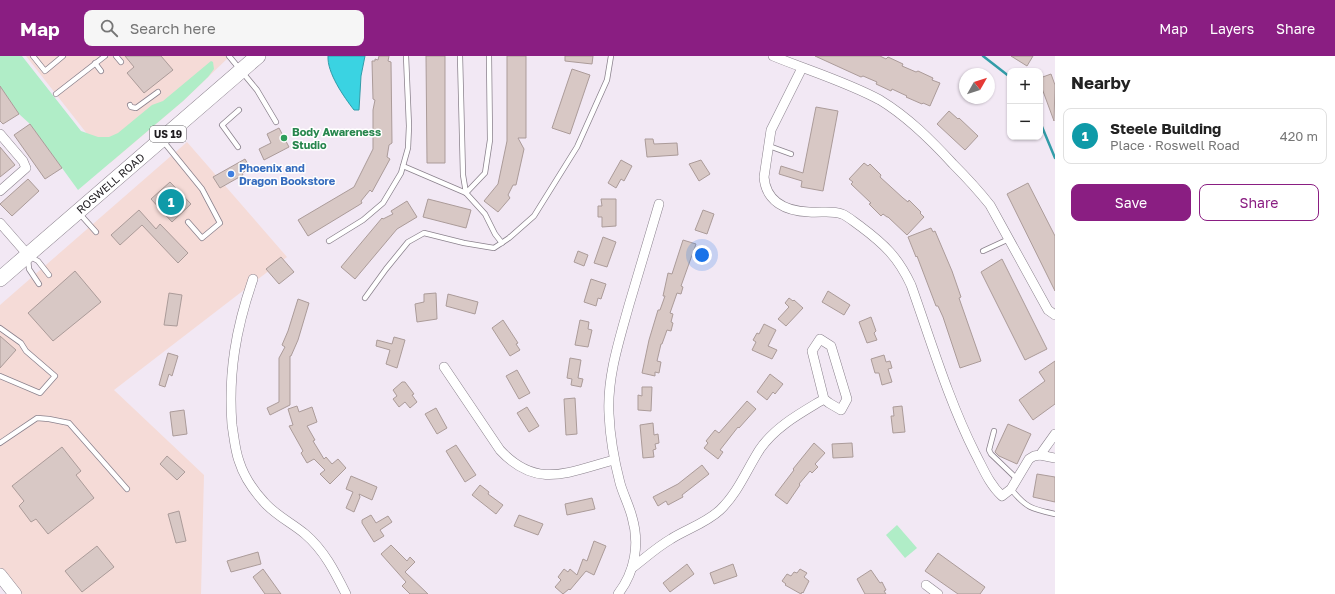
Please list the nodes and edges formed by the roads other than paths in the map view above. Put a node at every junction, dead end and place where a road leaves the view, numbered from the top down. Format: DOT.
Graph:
graph roads {
  1 [pos="33,56"];
  2 [pos="63,56"];
  3 [pos="105,56"];
  4 [pos="116,56"];
  5 [pos="229,56"];
  6 [pos="258,56"];
  7 [pos="406,56"];
  8 [pos="460,56"];
  9 [pos="490,56"];
  10 [pos="611,56"];
  11 [pos="773,56"];
  12 [pos="121,62"];
  13 [pos="95,63"];
  14 [pos="802,68"];
  15 [pos="241,70"];
  16 [pos="101,71"];
  17 [pos="158,92"];
  18 [pos="56,94"];
  19 [pos="130,105"];
  20 [pos="239,110"];
  21 [pos="276,122"];
  22 [pos="0,134"];
  23 [pos="162,139"];
  24 [pos="769,146"];
  25 [pos="238,147"];
  26 [pos="791,154"];
  27 [pos="403,166"];
  28 [pos="0,191"];
  29 [pos="466,193"];
  30 [pos="659,204"];
  31 [pos="78,212"];
  32 [pos="188,222"];
  33 [pos="0,223"];
  34 [pos="96,232"];
  35 [pos="1009,239"];
  36 [pos="329,242"];
  37 [pos="502,244"];
  38 [pos="983,251"];
  39 [pos="28,255"];
  40 [pos="49,275"];
  41 [pos="0,279"];
  42 [pos="253,279"];
  43 [pos="39,284"];
  44 [pos="365,298"];
  45 [pos="1055,315"];
  46 [pos="0,328"];
  47 [pos="444,367"];
  48 [pos="0,376"];
  49 [pos="824,399"];
  50 [pos="994,431"];
  51 [pos="1055,434"];
  52 [pos="0,443"];
  53 [pos="1040,455"];
  54 [pos="1055,458"];
  55 [pos="614,460"];
  56 [pos="1017,479"];
  57 [pos="127,489"];
  58 [pos="1011,489"];
  59 [pos="1055,514"];
  60 [pos="632,568"];
  61 [pos="0,575"];
  62 [pos="15,594"];
  63 [pos="346,594"];
  64 [pos="618,594"];
  65 [pos="925,594"];
  66 [pos="938,594"];
  1 -- 2 [label="lane"];
  3 -- 13 [label="lane"];
  4 -- 12 [label="lane"];
  5 -- 15 [label="lane"];
  6 -- 15 [label="main road, ROSWELL ROAD / US 19"];
  7 -- 27 [label="lane"];
  8 -- 29 [label="lane"];
  9 -- 29 [label="lane"];
  10 -- 37 [label="lane"];
  11 -- 14 [label="street"];
  13 -- 16 [label="lane"];
  13 -- 18 [label="lane"];
  14 -- 24 [label="street"];
  14 -- 35 [label="street"];
  15 -- 21 [label="lane"];
  15 -- 23 [label="main road, ROSWELL ROAD / US 19"];
  17 -- 19 [label="lane"];
  20 -- 25 [label="lane"];
  22 -- 28 [label="street"];
  23 -- 31 [label="main road, ROSWELL ROAD / US 19"];
  23 -- 32 [label="lane"];
  24 -- 26 [label="lane"];
  24 -- 58 [label="street"];
  27 -- 29 [label="lane"];
  27 -- 36 [label="lane"];
  29 -- 37 [label="lane"];
  30 -- 55 [label="street"];
  31 -- 34 [label="lane"];
  31 -- 39 [label="main road, ROSWELL ROAD / US 19"];
  33 -- 39 [label="street"];
  35 -- 38 [label="lane"];
  35 -- 45 [label="street"];
  37 -- 44 [label="lane"];
  39 -- 40 [label="lane"];
  39 -- 41 [label="main road, ROSWELL ROAD / US 19"];
  39 -- 43 [label="lane"];
  42 -- 63 [label="street"];
  46 -- 48 [label="lane"];
  47 -- 55 [label="street"];
  49 -- 49 [label="street"];
  49 -- 60 [label="street"];
  50 -- 56 [label="lane"];
  51 -- 53 [label="street"];
  52 -- 57 [label="lane"];
  53 -- 54 [label="street"];
  53 -- 56 [label="street"];
  55 -- 60 [label="street"];
  56 -- 58 [label="street"];
  58 -- 59 [label="lane"];
  60 -- 64 [label="street"];
  61 -- 62 [label="main road"];
  65 -- 66 [label="street"];
}
